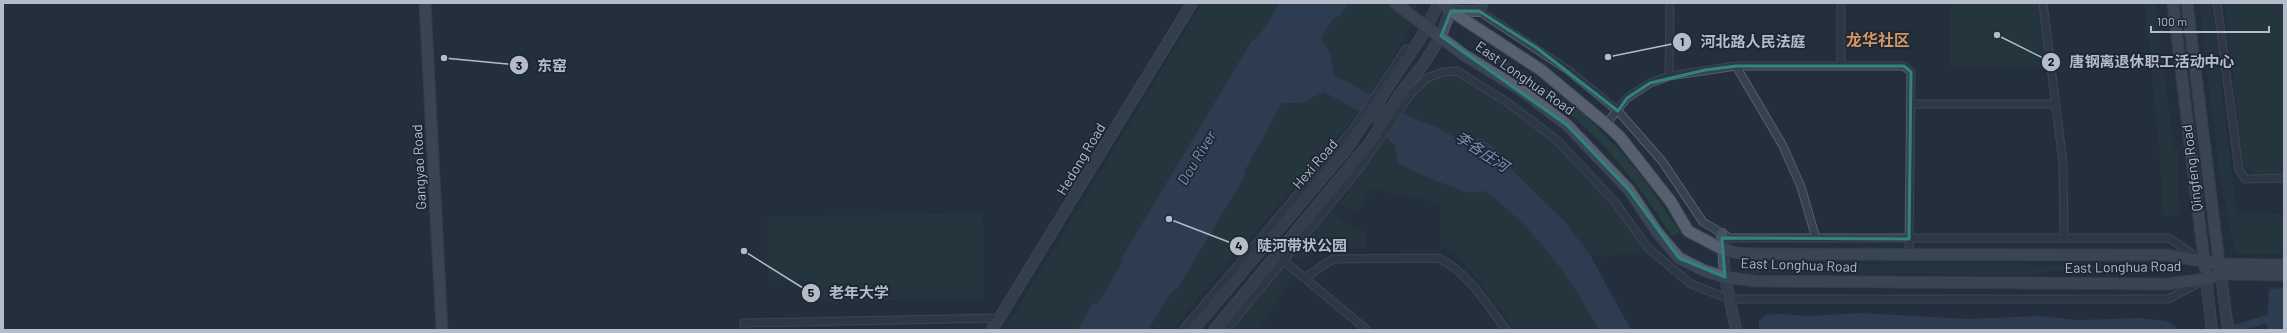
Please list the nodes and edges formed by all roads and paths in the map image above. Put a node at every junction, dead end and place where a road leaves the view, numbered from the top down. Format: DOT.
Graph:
graph roads {
  1 [pos="425,3"];
  2 [pos="1192,3"];
  3 [pos="1395,3"];
  4 [pos="1439,3"];
  5 [pos="1443,3"];
  6 [pos="1670,3"];
  7 [pos="1841,3"];
  8 [pos="2043,3"];
  9 [pos="2173,3"];
  10 [pos="2187,3"];
  11 [pos="2217,3"];
  12 [pos="1452,7"];
  13 [pos="1481,7"];
  14 [pos="1427,26"];
  15 [pos="1441,36"];
  16 [pos="1406,49"];
  17 [pos="1736,66"];
  18 [pos="1840,66"];
  19 [pos="1669,76"];
  20 [pos="1385,87"];
  21 [pos="1911,104"];
  22 [pos="2054,104"];
  23 [pos="1618,111"];
  24 [pos="1606,124"];
  25 [pos="1357,129"];
  26 [pos="1374,141"];
  27 [pos="2284,178"];
  28 [pos="1722,234"];
  29 [pos="1816,238"];
  30 [pos="2064,238"];
  31 [pos="1909,239"];
  32 [pos="1722,249"];
  33 [pos="1909,254"];
  34 [pos="1283,260"];
  35 [pos="2205,263"];
  36 [pos="2284,265"];
  37 [pos="2220,269"];
  38 [pos="2284,275"];
  39 [pos="1725,277"];
  40 [pos="1304,278"];
  41 [pos="2206,279"];
  42 [pos="1729,298"];
  43 [pos="999,318"];
  44 [pos="442,330"];
  45 [pos="744,330"];
  46 [pos="992,330"];
  47 [pos="1184,330"];
  48 [pos="1193,330"];
  49 [pos="1214,330"];
  50 [pos="1226,330"];
  51 [pos="1367,330"];
  52 [pos="1506,330"];
  53 [pos="1736,330"];
  54 [pos="2212,330"];
  55 [pos="2228,330"];
  1 -- 44 [label="main road, Gangyao Road"];
  2 -- 43 [label="main road, Hedong Road"];
  3 -- 14 [label="main road, East Longhua Road"];
  4 -- 14 [label="main road, Hexi Road"];
  5 -- 12 [label="main road, East Longhua Road"];
  6 -- 19 [label="street"];
  7 -- 18 [label="street"];
  8 -- 22 [label="street"];
  9 -- 35 [label="main road, Qingfeng Road"];
  10 -- 37 [label="main road, Qingfeng Road"];
  11 -- 27 [label="street"];
  12 -- 13 [label="main road"];
  12 -- 15 [label="main road, Hexi Road"];
  12 -- 24 [label="main road, East Longhua Road"];
  13 -- 23 [label="street"];
  14 -- 15 [label="main road, East Longhua Road"];
  14 -- 20 [label="main road, Hexi Road"];
  15 -- 26 [label="main road, Hexi Road"];
  15 -- 39 [label="main road, East Longhua Road"];
  16 -- 20 [label="street"];
  17 -- 18 [label="street"];
  17 -- 19 [label="street"];
  17 -- 29 [label="street"];
  18 -- 21 [label="street"];
  19 -- 23 [label="street"];
  20 -- 25 [label="main road, Hexi Road"];
  21 -- 22 [label="street"];
  21 -- 31 [label="street"];
  22 -- 30 [label="street"];
  23 -- 24 [label="street"];
  23 -- 28 [label="street"];
  24 -- 32 [label="main road, East Longhua Road"];
  25 -- 47 [label="street"];
  25 -- 48 [label="main road, Hexi Road"];
  26 -- 34 [label="street"];
  26 -- 42 [label="street"];
  26 -- 49 [label="main road, Hexi Road"];
  28 -- 29 [label="street"];
  28 -- 32 [label="main road"];
  29 -- 31 [label="street"];
  30 -- 31 [label="street"];
  30 -- 35 [label="street"];
  31 -- 33 [label="street"];
  32 -- 33 [label="main road, East Longhua Road"];
  32 -- 39 [label="main road"];
  33 -- 35 [label="main road, East Longhua Road"];
  34 -- 40 [label="street"];
  34 -- 50 [label="street"];
  35 -- 37 [label="main road, East Longhua Road"];
  35 -- 41 [label="main road, Qingfeng Road"];
  36 -- 37 [label="main road, East Longhua Road"];
  37 -- 38 [label="main road, East Longhua Road"];
  37 -- 41 [label="main road, East Longhua Road"];
  37 -- 55 [label="main road, Qingfeng Road"];
  39 -- 41 [label="main road, East Longhua Road"];
  39 -- 42 [label="main road"];
  40 -- 51 [label="street"];
  40 -- 52 [label="street"];
  41 -- 42 [label="street"];
  41 -- 54 [label="main road, Qingfeng Road"];
  42 -- 53 [label="main road"];
  43 -- 45 [label="street"];
  43 -- 46 [label="main road, Hedong Road"];
}
